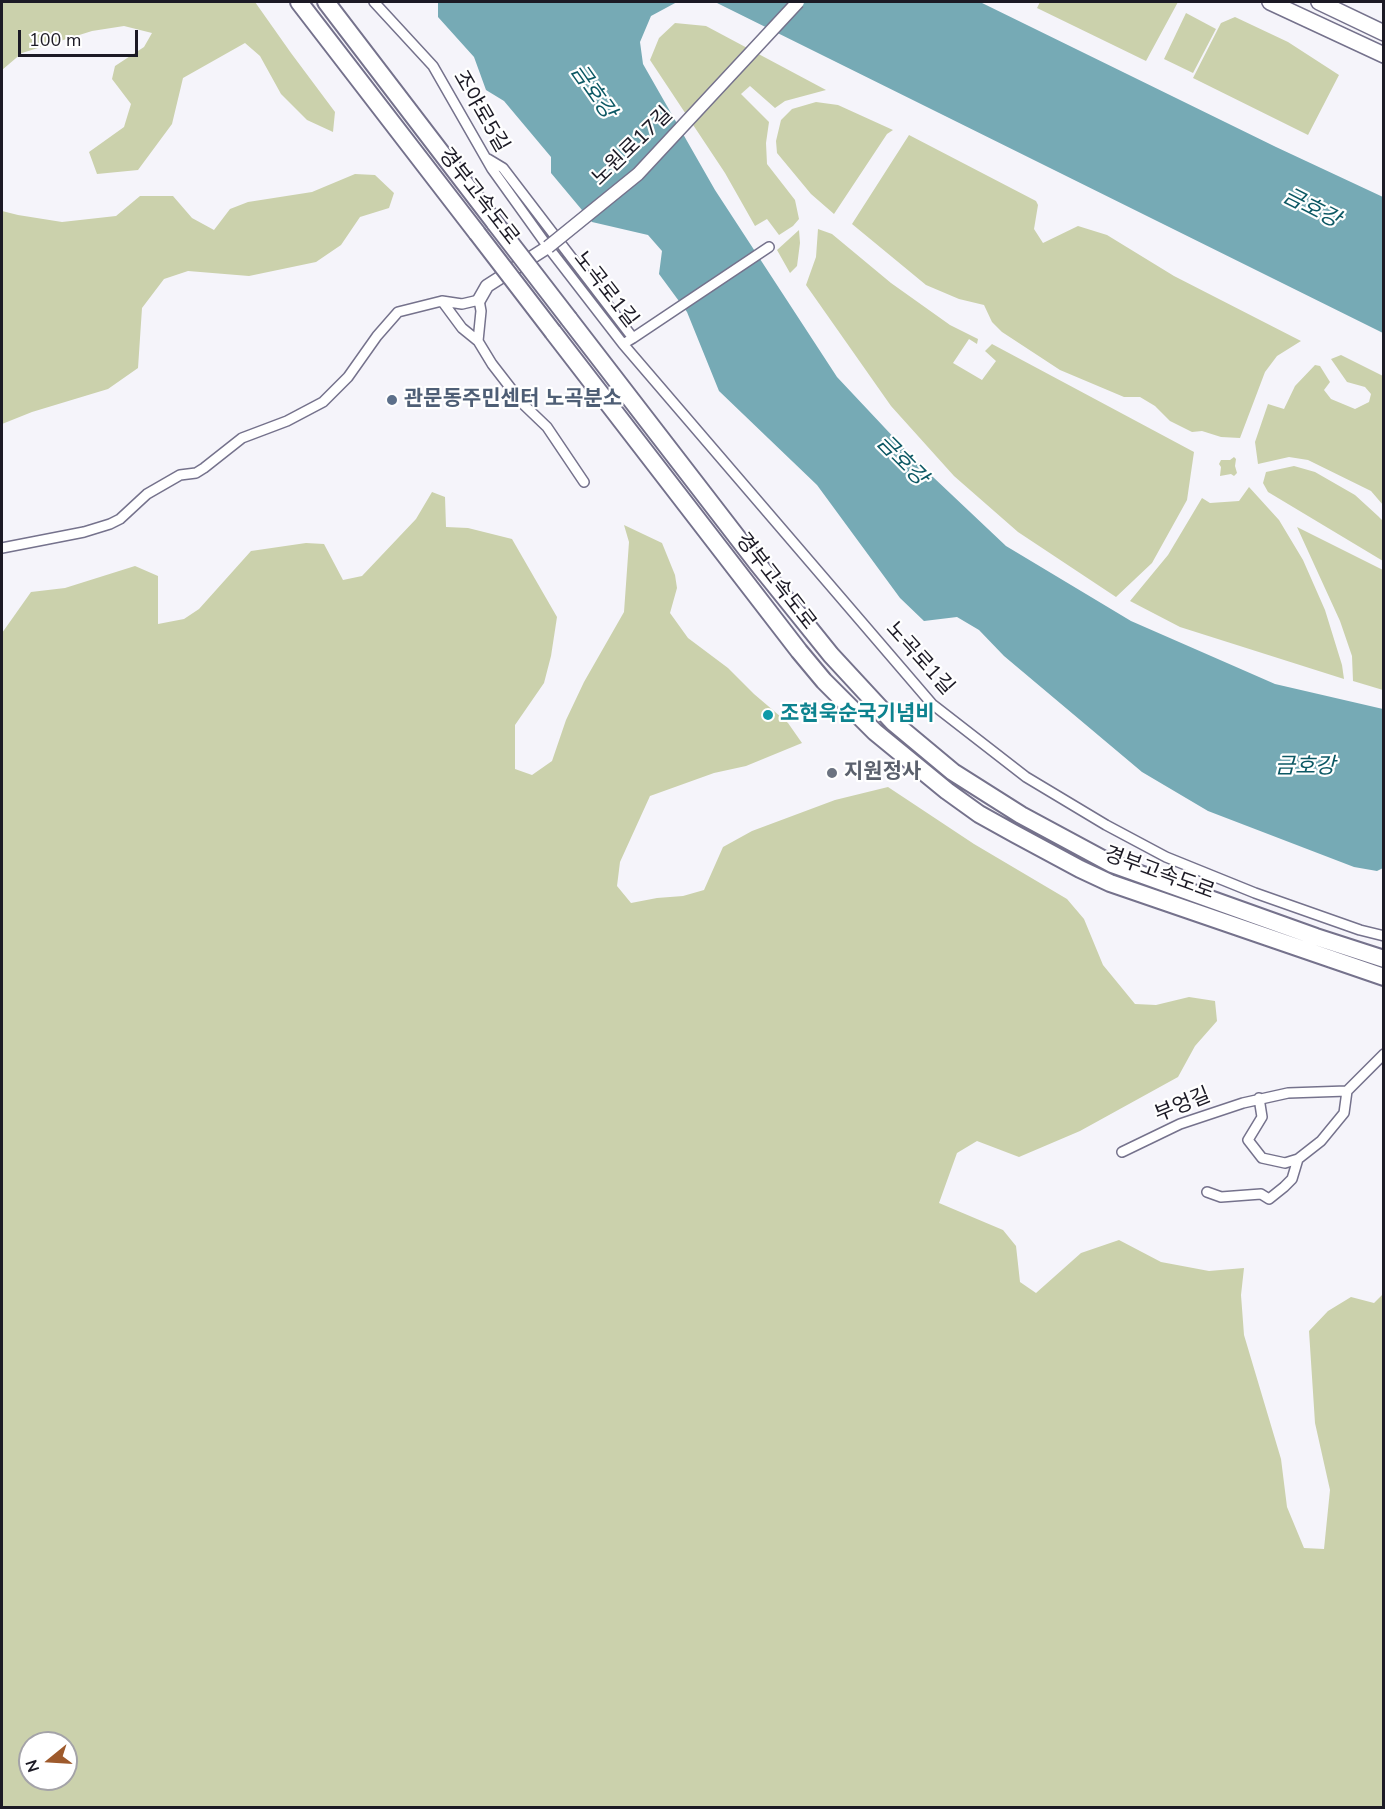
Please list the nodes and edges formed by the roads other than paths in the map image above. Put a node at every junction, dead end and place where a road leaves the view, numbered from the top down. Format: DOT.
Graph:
graph roads {
  1 [pos="299,2"];
  2 [pos="326,2"];
  3 [pos="374,2"];
  4 [pos="798,2"];
  5 [pos="1270,2"];
  6 [pos="1319,2"];
  7 [pos="1328,2"];
  8 [pos="1383,19"];
  9 [pos="779,23"];
  10 [pos="1383,33"];
  11 [pos="1383,55"];
  12 [pos="487,158"];
  13 [pos="548,247"];
  14 [pos="769,247"];
  15 [pos="479,300"];
  16 [pos="442,302"];
  17 [pos="633,338"];
  18 [pos="478,341"];
  19 [pos="624,344"];
  20 [pos="584,482"];
  21 [pos="2,548"];
  22 [pos="1383,936"];
  23 [pos="1383,959"];
  24 [pos="1383,977"];
  25 [pos="1383,1054"];
  26 [pos="1347,1091"];
  27 [pos="1259,1098"];
  28 [pos="1122,1152"];
  29 [pos="1298,1159"];
  30 [pos="1207,1192"];
  1 -- 24 [label="highway, 경부고속도로, bridge"];
  2 -- 23 [label="highway, 경부고속도로, bridge"];
  3 -- 12 [label="street, 조야로5길"];
  4 -- 9 [label="highway, bridge"];
  5 -- 11 [label="highway"];
  6 -- 10 [label="highway"];
  7 -- 8 [label="highway"];
  9 -- 13 [label="main road, 노원로17길, bridge"];
  12 -- 13 [label="street, 조야로5길"];
  12 -- 17 [label="street"];
  13 -- 15 [label="main road, 노원로17길"];
  13 -- 19 [label="street, 노곡로1길"];
  14 -- 17 [label="street"];
  15 -- 16 [label="street"];
  15 -- 18 [label="street"];
  16 -- 18 [label="street"];
  16 -- 21 [label="street"];
  17 -- 19 [label="street"];
  18 -- 20 [label="street"];
  19 -- 22 [label="street, 노곡로1길"];
  25 -- 26 [label="street"];
  26 -- 27 [label="street, 부엉길"];
  26 -- 29 [label="street"];
  27 -- 28 [label="street, 부엉길"];
  27 -- 29 [label="street"];
  29 -- 30 [label="street"];
}
